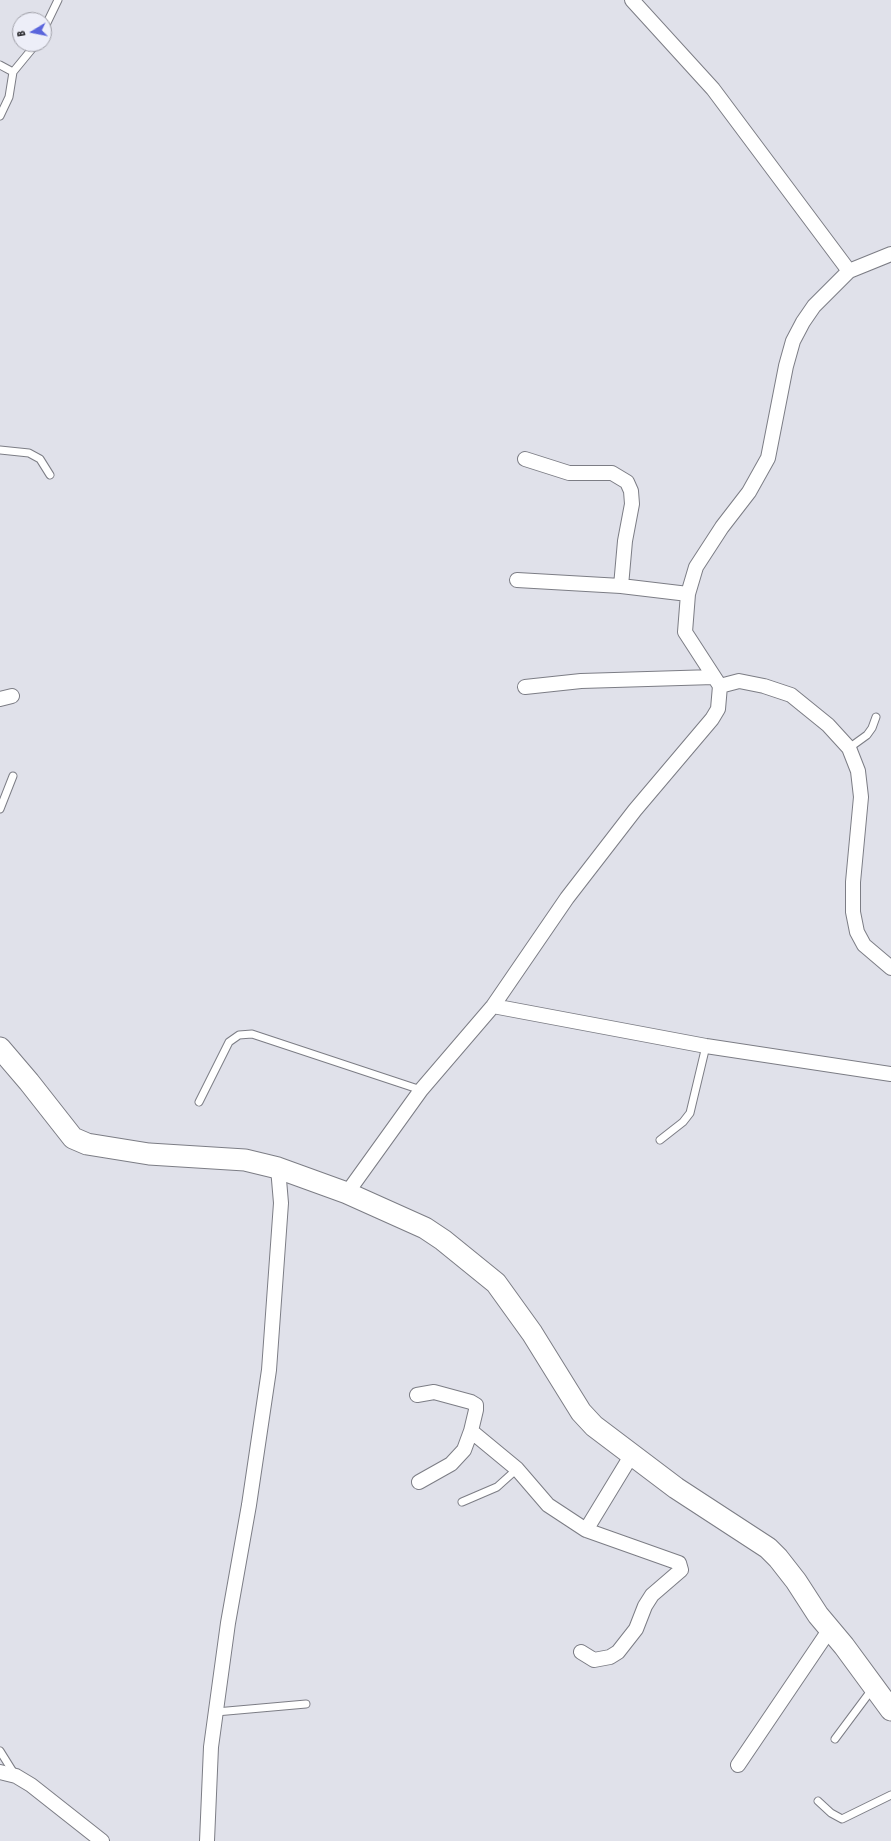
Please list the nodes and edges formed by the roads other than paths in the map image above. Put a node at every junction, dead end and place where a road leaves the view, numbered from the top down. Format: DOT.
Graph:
graph roads {
  1 [pos="58,0"];
  2 [pos="632,0"];
  3 [pos="52,12"];
  4 [pos="29,52"];
  5 [pos="0,64"];
  6 [pos="13,72"];
  7 [pos="0,116"];
  8 [pos="891,254"];
  9 [pos="849,271"];
  10 [pos="0,450"];
  11 [pos="525,459"];
  12 [pos="50,475"];
  13 [pos="517,580"];
  14 [pos="621,586"];
  15 [pos="688,594"];
  16 [pos="717,682"];
  17 [pos="525,686"];
  18 [pos="876,717"];
  19 [pos="849,748"];
  20 [pos="13,776"];
  21 [pos="0,809"];
  22 [pos="891,968"];
  23 [pos="493,1006"];
  24 [pos="706,1046"];
  25 [pos="0,1048"];
  26 [pos="891,1074"];
  27 [pos="421,1090"];
  28 [pos="199,1102"];
  29 [pos="660,1140"];
  30 [pos="278,1168"];
  31 [pos="348,1193"];
  32 [pos="416,1395"];
  33 [pos="472,1431"];
  34 [pos="631,1456"];
  35 [pos="518,1470"];
  36 [pos="420,1482"];
  37 [pos="462,1502"];
  38 [pos="586,1530"];
  39 [pos="830,1629"];
  40 [pos="581,1652"];
  41 [pos="874,1688"];
  42 [pos="306,1704"];
  43 [pos="891,1710"];
  44 [pos="216,1712"];
  45 [pos="835,1739"];
  46 [pos="0,1751"];
  47 [pos="738,1765"];
  48 [pos="0,1772"];
  49 [pos="16,1776"];
  50 [pos="891,1795"];
  51 [pos="818,1801"];
  52 [pos="102,1841"];
  53 [pos="207,1841"];
  1 -- 3 [label="lane"];
  2 -- 9 [label="street"];
  4 -- 6 [label="lane"];
  5 -- 6 [label="lane"];
  6 -- 7 [label="lane"];
  8 -- 9 [label="street"];
  9 -- 15 [label="street"];
  10 -- 12 [label="lane"];
  11 -- 14 [label="street"];
  13 -- 14 [label="street"];
  14 -- 15 [label="street"];
  15 -- 16 [label="street"];
  16 -- 17 [label="street"];
  16 -- 19 [label="street"];
  16 -- 23 [label="street"];
  18 -- 19 [label="lane"];
  19 -- 22 [label="street"];
  20 -- 21 [label="lane"];
  23 -- 24 [label="street"];
  23 -- 27 [label="street"];
  24 -- 26 [label="street"];
  24 -- 29 [label="lane"];
  25 -- 30 [label="street"];
  27 -- 28 [label="lane"];
  27 -- 31 [label="street"];
  30 -- 31 [label="street"];
  30 -- 44 [label="street"];
  31 -- 34 [label="street"];
  32 -- 33 [label="street"];
  33 -- 35 [label="street"];
  33 -- 36 [label="street"];
  34 -- 38 [label="street"];
  34 -- 39 [label="street"];
  35 -- 37 [label="lane"];
  35 -- 38 [label="street"];
  38 -- 40 [label="street"];
  39 -- 41 [label="street"];
  39 -- 47 [label="street"];
  41 -- 43 [label="street"];
  41 -- 45 [label="lane"];
  42 -- 44 [label="lane"];
  44 -- 53 [label="street"];
  46 -- 49 [label="lane"];
  48 -- 49 [label="street"];
  49 -- 52 [label="street"];
  50 -- 51 [label="lane"];
}
